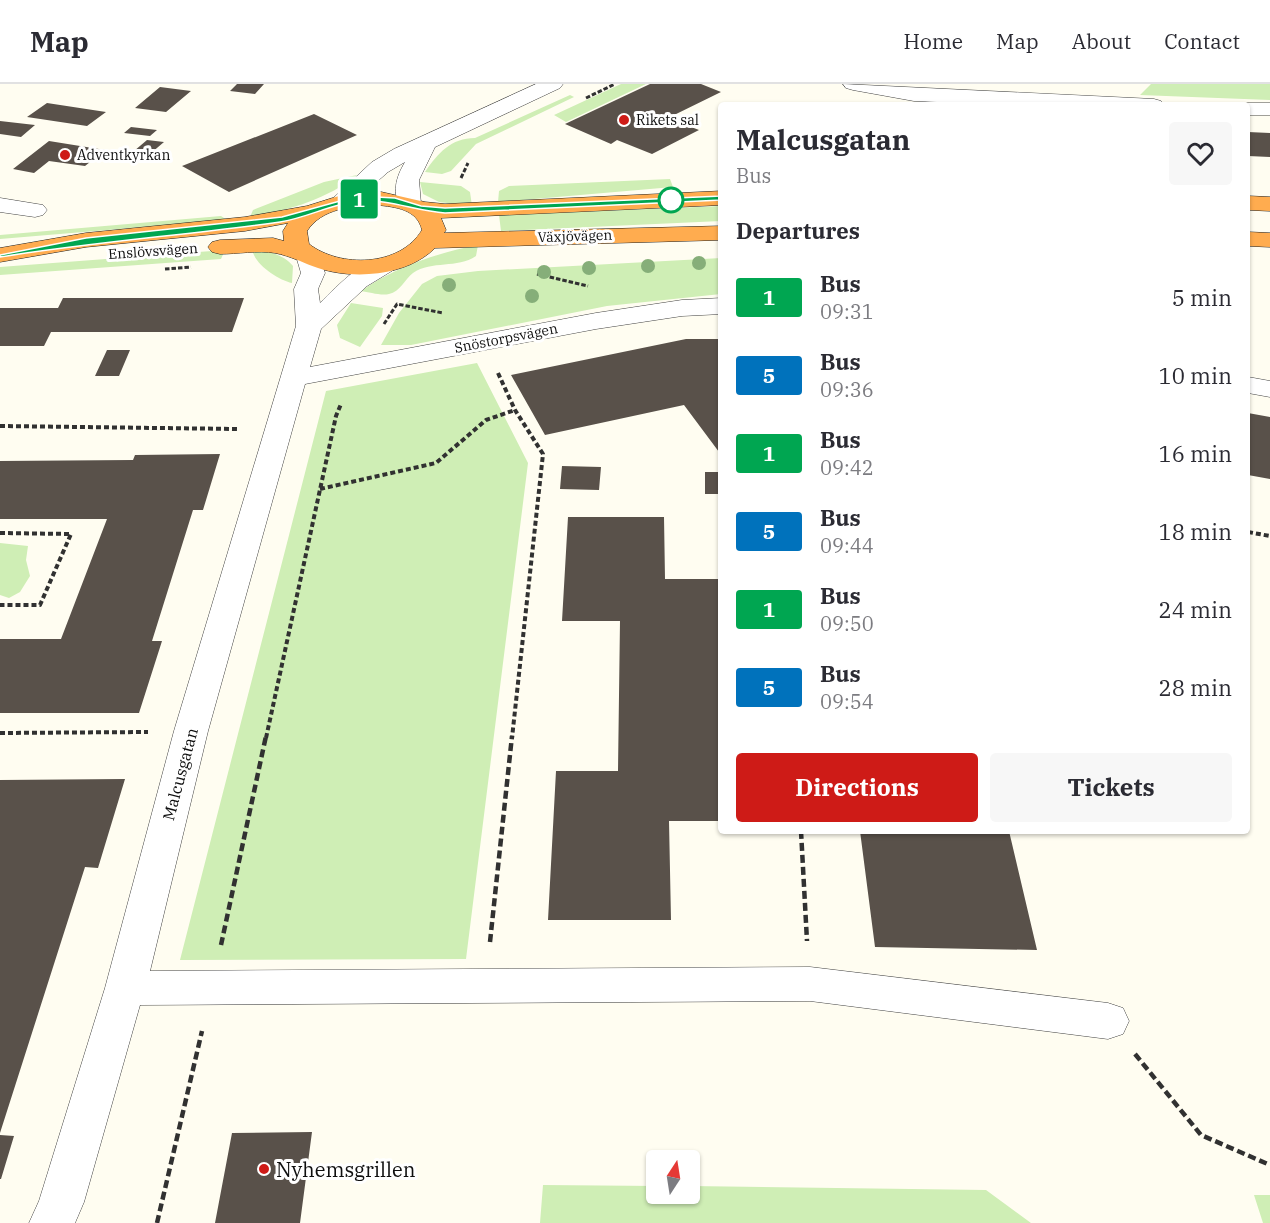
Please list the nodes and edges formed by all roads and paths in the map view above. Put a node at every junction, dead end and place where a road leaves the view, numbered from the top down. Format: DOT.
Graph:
graph roads {
  1 [pos="514,84"];
  2 [pos="615,84"];
  3 [pos="853,84"];
  4 [pos="1138,84"];
  5 [pos="548,86"];
  6 [pos="586,97"];
  7 [pos="1086,102"];
  8 [pos="1134,102"];
  9 [pos="1250,109"];
  10 [pos="1270,109"];
  11 [pos="425,145"];
  12 [pos="718,198"];
  13 [pos="340,202"];
  14 [pos="1250,203"];
  15 [pos="1270,204"];
  16 [pos="0,205"];
  17 [pos="415,207"];
  18 [pos="35,210"];
  19 [pos="314,212"];
  20 [pos="718,233"];
  21 [pos="1250,239"];
  22 [pos="1270,240"];
  23 [pos="428,241"];
  24 [pos="305,254"];
  25 [pos="2,255"];
  26 [pos="386,264"];
  27 [pos="397,304"];
  28 [pos="718,306"];
  29 [pos="309,326"];
  30 [pos="484,343"];
  31 [pos="355,368"];
  32 [pos="292,380"];
  33 [pos="1250,385"];
  34 [pos="1270,389"];
  35 [pos="515,410"];
  36 [pos="0,426"];
  37 [pos="278,429"];
  38 [pos="320,489"];
  39 [pos="1250,532"];
  40 [pos="0,533"];
  41 [pos="1270,536"];
  42 [pos="0,605"];
  43 [pos="191,731"];
  44 [pos="0,733"];
  45 [pos="801,834"];
  46 [pos="810,984"];
  47 [pos="485,986"];
  48 [pos="125,988"];
  49 [pos="212,988"];
  50 [pos="1108,1021"];
  51 [pos="1270,1165"];
  52 [pos="52,1223"];
  53 [pos="157,1223"];
  1 -- 5 [label="street"];
  2 -- 6 [label="path"];
  3 -- 7 [label="street"];
  4 -- 8 [label="street"];
  5 -- 11 [label="street"];
  9 -- 10 [label="street"];
  11 -- 13 [label="street"];
  11 -- 17 [label="street"];
  12 -- 17 [label="highway, Växjövägen"];
  13 -- 17 [label="highway, Växjövägen"];
  13 -- 19 [label="highway, Växjövägen"];
  14 -- 15 [label="highway"];
  16 -- 18 [label="street"];
  17 -- 23 [label="highway"];
  19 -- 24 [label="highway, Växjövägen"];
  19 -- 25 [label="highway, Enslövsvägen"];
  20 -- 23 [label="highway, Växjövägen"];
  21 -- 22 [label="highway"];
  23 -- 26 [label="highway"];
  24 -- 25 [label="highway, Enslövsvägen"];
  24 -- 26 [label="highway"];
  24 -- 29 [label="street, Malcusgatan"];
  26 -- 29 [label="street, Malcusgatan"];
  27 -- 31 [label="path"];
  28 -- 30 [label="street, Snöstorpsvägen"];
  29 -- 32 [label="street, Malcusgatan"];
  30 -- 31 [label="street, Snöstorpsvägen"];
  30 -- 35 [label="path"];
  31 -- 32 [label="street, Snöstorpsvägen"];
  31 -- 38 [label="path"];
  32 -- 37 [label="street, Malcusgatan"];
  33 -- 34 [label="street"];
  35 -- 38 [label="path"];
  35 -- 47 [label="path"];
  36 -- 37 [label="path"];
  37 -- 43 [label="street, Malcusgatan"];
  38 -- 49 [label="path"];
  39 -- 41 [label="path"];
  40 -- 42 [label="path"];
  43 -- 44 [label="path"];
  43 -- 48 [label="street, Malcusgatan"];
  45 -- 46 [label="path"];
  46 -- 47 [label="street"];
  46 -- 50 [label="street"];
  47 -- 49 [label="street"];
  48 -- 49 [label="street"];
  48 -- 52 [label="street, Malcusgatan"];
  49 -- 53 [label="path"];
  50 -- 51 [label="path"];
}
